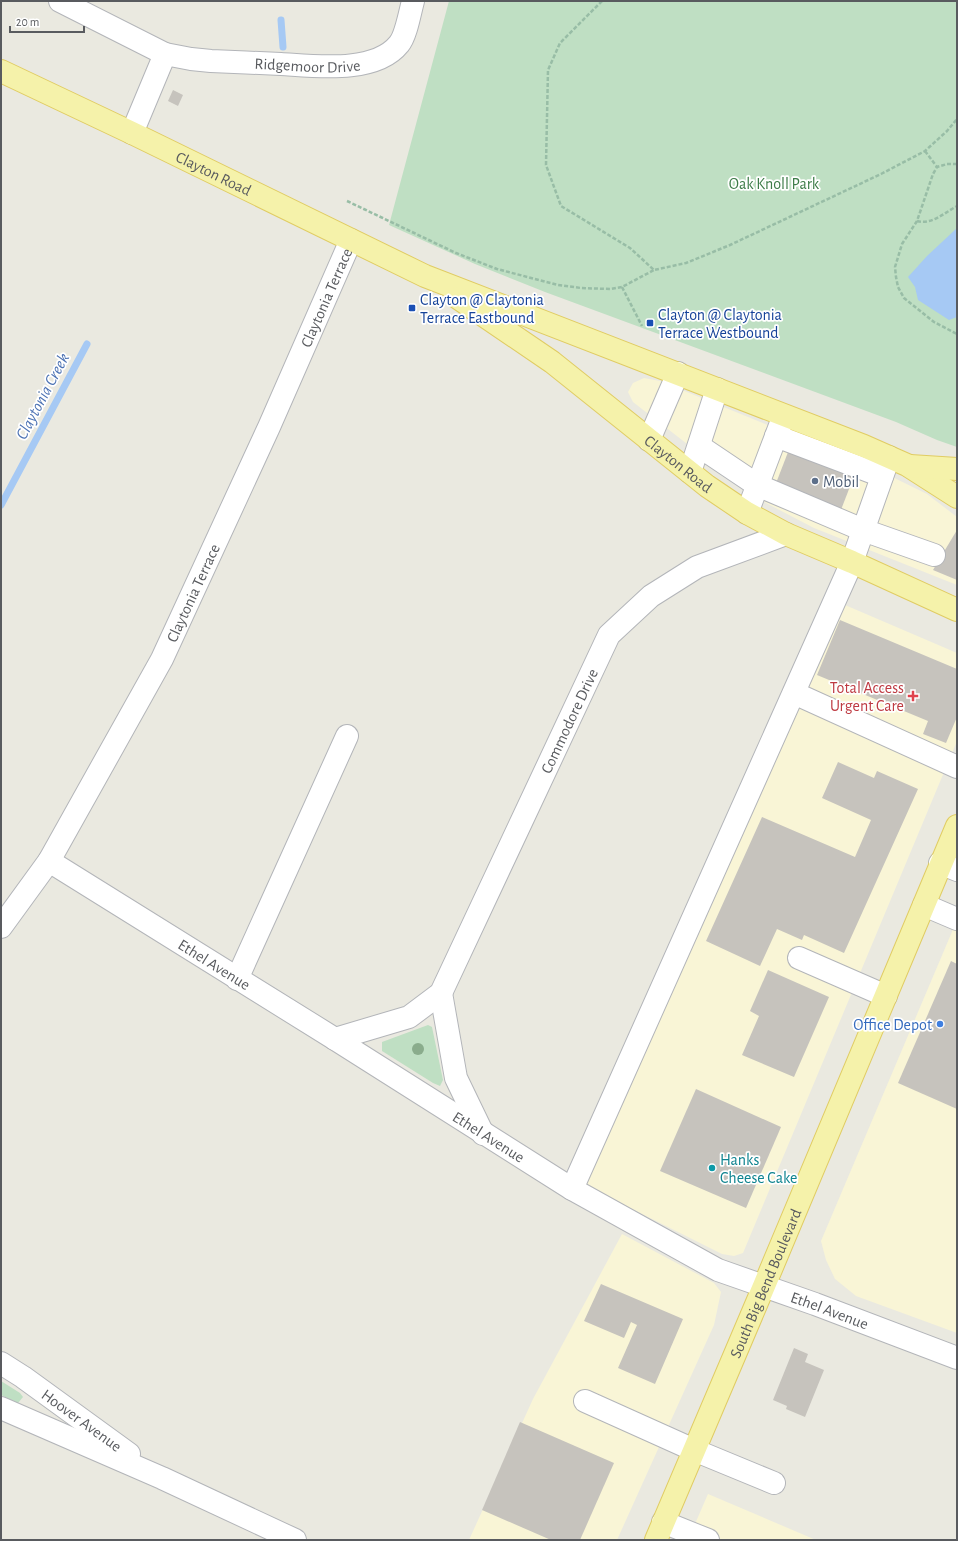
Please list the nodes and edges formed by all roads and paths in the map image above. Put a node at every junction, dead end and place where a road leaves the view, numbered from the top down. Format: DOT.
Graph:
graph roads {
  1 [pos="60,1"];
  2 [pos="413,1"];
  3 [pos="602,1"];
  4 [pos="165,54"];
  5 [pos="1,70"];
  6 [pos="957,119"];
  7 [pos="132,133"];
  8 [pos="924,151"];
  9 [pos="957,164"];
  10 [pos="937,167"];
  11 [pos="347,201"];
  12 [pos="957,206"];
  13 [pos="917,220"];
  14 [pos="351,240"];
  15 [pos="654,270"];
  16 [pos="425,276"];
  17 [pos="622,287"];
  18 [pos="642,326"];
  19 [pos="957,334"];
  20 [pos="678,373"];
  21 [pos="717,389"];
  22 [pos="784,415"];
  23 [pos="776,436"];
  24 [pos="649,440"];
  25 [pos="699,446"];
  26 [pos="892,466"];
  27 [pos="957,470"];
  28 [pos="690,472"];
  29 [pos="758,485"];
  30 [pos="957,497"];
  31 [pos="747,513"];
  32 [pos="863,530"];
  33 [pos="786,534"];
  34 [pos="934,555"];
  35 [pos="852,562"];
  36 [pos="957,610"];
  37 [pos="794,693"];
  38 [pos="347,736"];
  39 [pos="957,767"];
  40 [pos="957,826"];
  41 [pos="49,861"];
  42 [pos="949,867"];
  43 [pos="924,906"];
  44 [pos="957,919"];
  45 [pos="1,927"];
  46 [pos="799,958"];
  47 [pos="237,979"];
  48 [pos="441,994"];
  49 [pos="886,996"];
  50 [pos="335,1039"];
  51 [pos="483,1134"];
  52 [pos="572,1189"];
  53 [pos="764,1286"];
  54 [pos="957,1358"];
  55 [pos="1,1363"];
  56 [pos="585,1402"];
  57 [pos="1,1408"];
  58 [pos="694,1450"];
  59 [pos="162,1478"];
  60 [pos="774,1483"];
  61 [pos="659,1531"];
  62 [pos="294,1540"];
  63 [pos="708,1540"];
  1 -- 4 [label="street, Ridgemoor Drive"];
  2 -- 4 [label="street, Ridgemoor Drive"];
  3 -- 15 [label="path"];
  4 -- 7 [label="street"];
  5 -- 7 [label="main road, Clayton Road"];
  6 -- 8 [label="path"];
  7 -- 14 [label="main road, Clayton Road"];
  8 -- 10 [label="path"];
  8 -- 15 [label="path"];
  9 -- 10 [label="path"];
  10 -- 13 [label="path"];
  11 -- 17 [label="path"];
  12 -- 13 [label="path"];
  13 -- 19 [label="path"];
  14 -- 16 [label="main road, Clayton Road"];
  14 -- 41 [label="street, Claytonia Terrace"];
  15 -- 17 [label="path"];
  16 -- 20 [label="main road, Clayton Road"];
  16 -- 24 [label="main road, Clayton Road"];
  17 -- 18 [label="path"];
  20 -- 21 [label="main road, Clayton Road"];
  20 -- 24 [label="street"];
  21 -- 22 [label="main road, Clayton Road"];
  21 -- 25 [label="street"];
  22 -- 23 [label="street"];
  22 -- 26 [label="main road, Clayton Road"];
  23 -- 26 [label="street"];
  23 -- 29 [label="street"];
  24 -- 28 [label="main road, Clayton Road"];
  25 -- 28 [label="street"];
  25 -- 29 [label="street"];
  26 -- 27 [label="main road"];
  26 -- 30 [label="main road, Clayton Road"];
  26 -- 32 [label="street"];
  28 -- 31 [label="main road, Clayton Road"];
  29 -- 31 [label="street"];
  29 -- 32 [label="street"];
  31 -- 33 [label="main road, Clayton Road"];
  32 -- 34 [label="street"];
  32 -- 35 [label="street"];
  33 -- 35 [label="main road, Clayton Road"];
  33 -- 48 [label="street, Commodore Drive"];
  35 -- 36 [label="main road, Clayton Road"];
  35 -- 37 [label="street"];
  37 -- 39 [label="street"];
  37 -- 52 [label="street"];
  38 -- 47 [label="street"];
  40 -- 42 [label="main road, South Big Bend Boulevard"];
  41 -- 45 [label="street, Claytonia Terrace"];
  41 -- 47 [label="street, Ethel Avenue"];
  42 -- 43 [label="main road, South Big Bend Boulevard"];
  43 -- 44 [label="street"];
  43 -- 49 [label="main road, South Big Bend Boulevard"];
  46 -- 49 [label="street"];
  47 -- 50 [label="street, Ethel Avenue"];
  48 -- 50 [label="street, Commodore Drive"];
  48 -- 51 [label="street"];
  49 -- 53 [label="main road, South Big Bend Boulevard"];
  50 -- 51 [label="street, Ethel Avenue"];
  51 -- 52 [label="street, Ethel Avenue"];
  52 -- 53 [label="street, Ethel Avenue"];
  53 -- 54 [label="street, Ethel Avenue"];
  53 -- 58 [label="main road, South Big Bend Boulevard"];
  55 -- 59 [label="street, Hoover Avenue"];
  56 -- 58 [label="street"];
  57 -- 59 [label="street, Hoover Avenue"];
  58 -- 60 [label="street"];
  58 -- 61 [label="main road, South Big Bend Boulevard"];
  59 -- 62 [label="street, Hoover Avenue"];
  61 -- 63 [label="street"];
}
